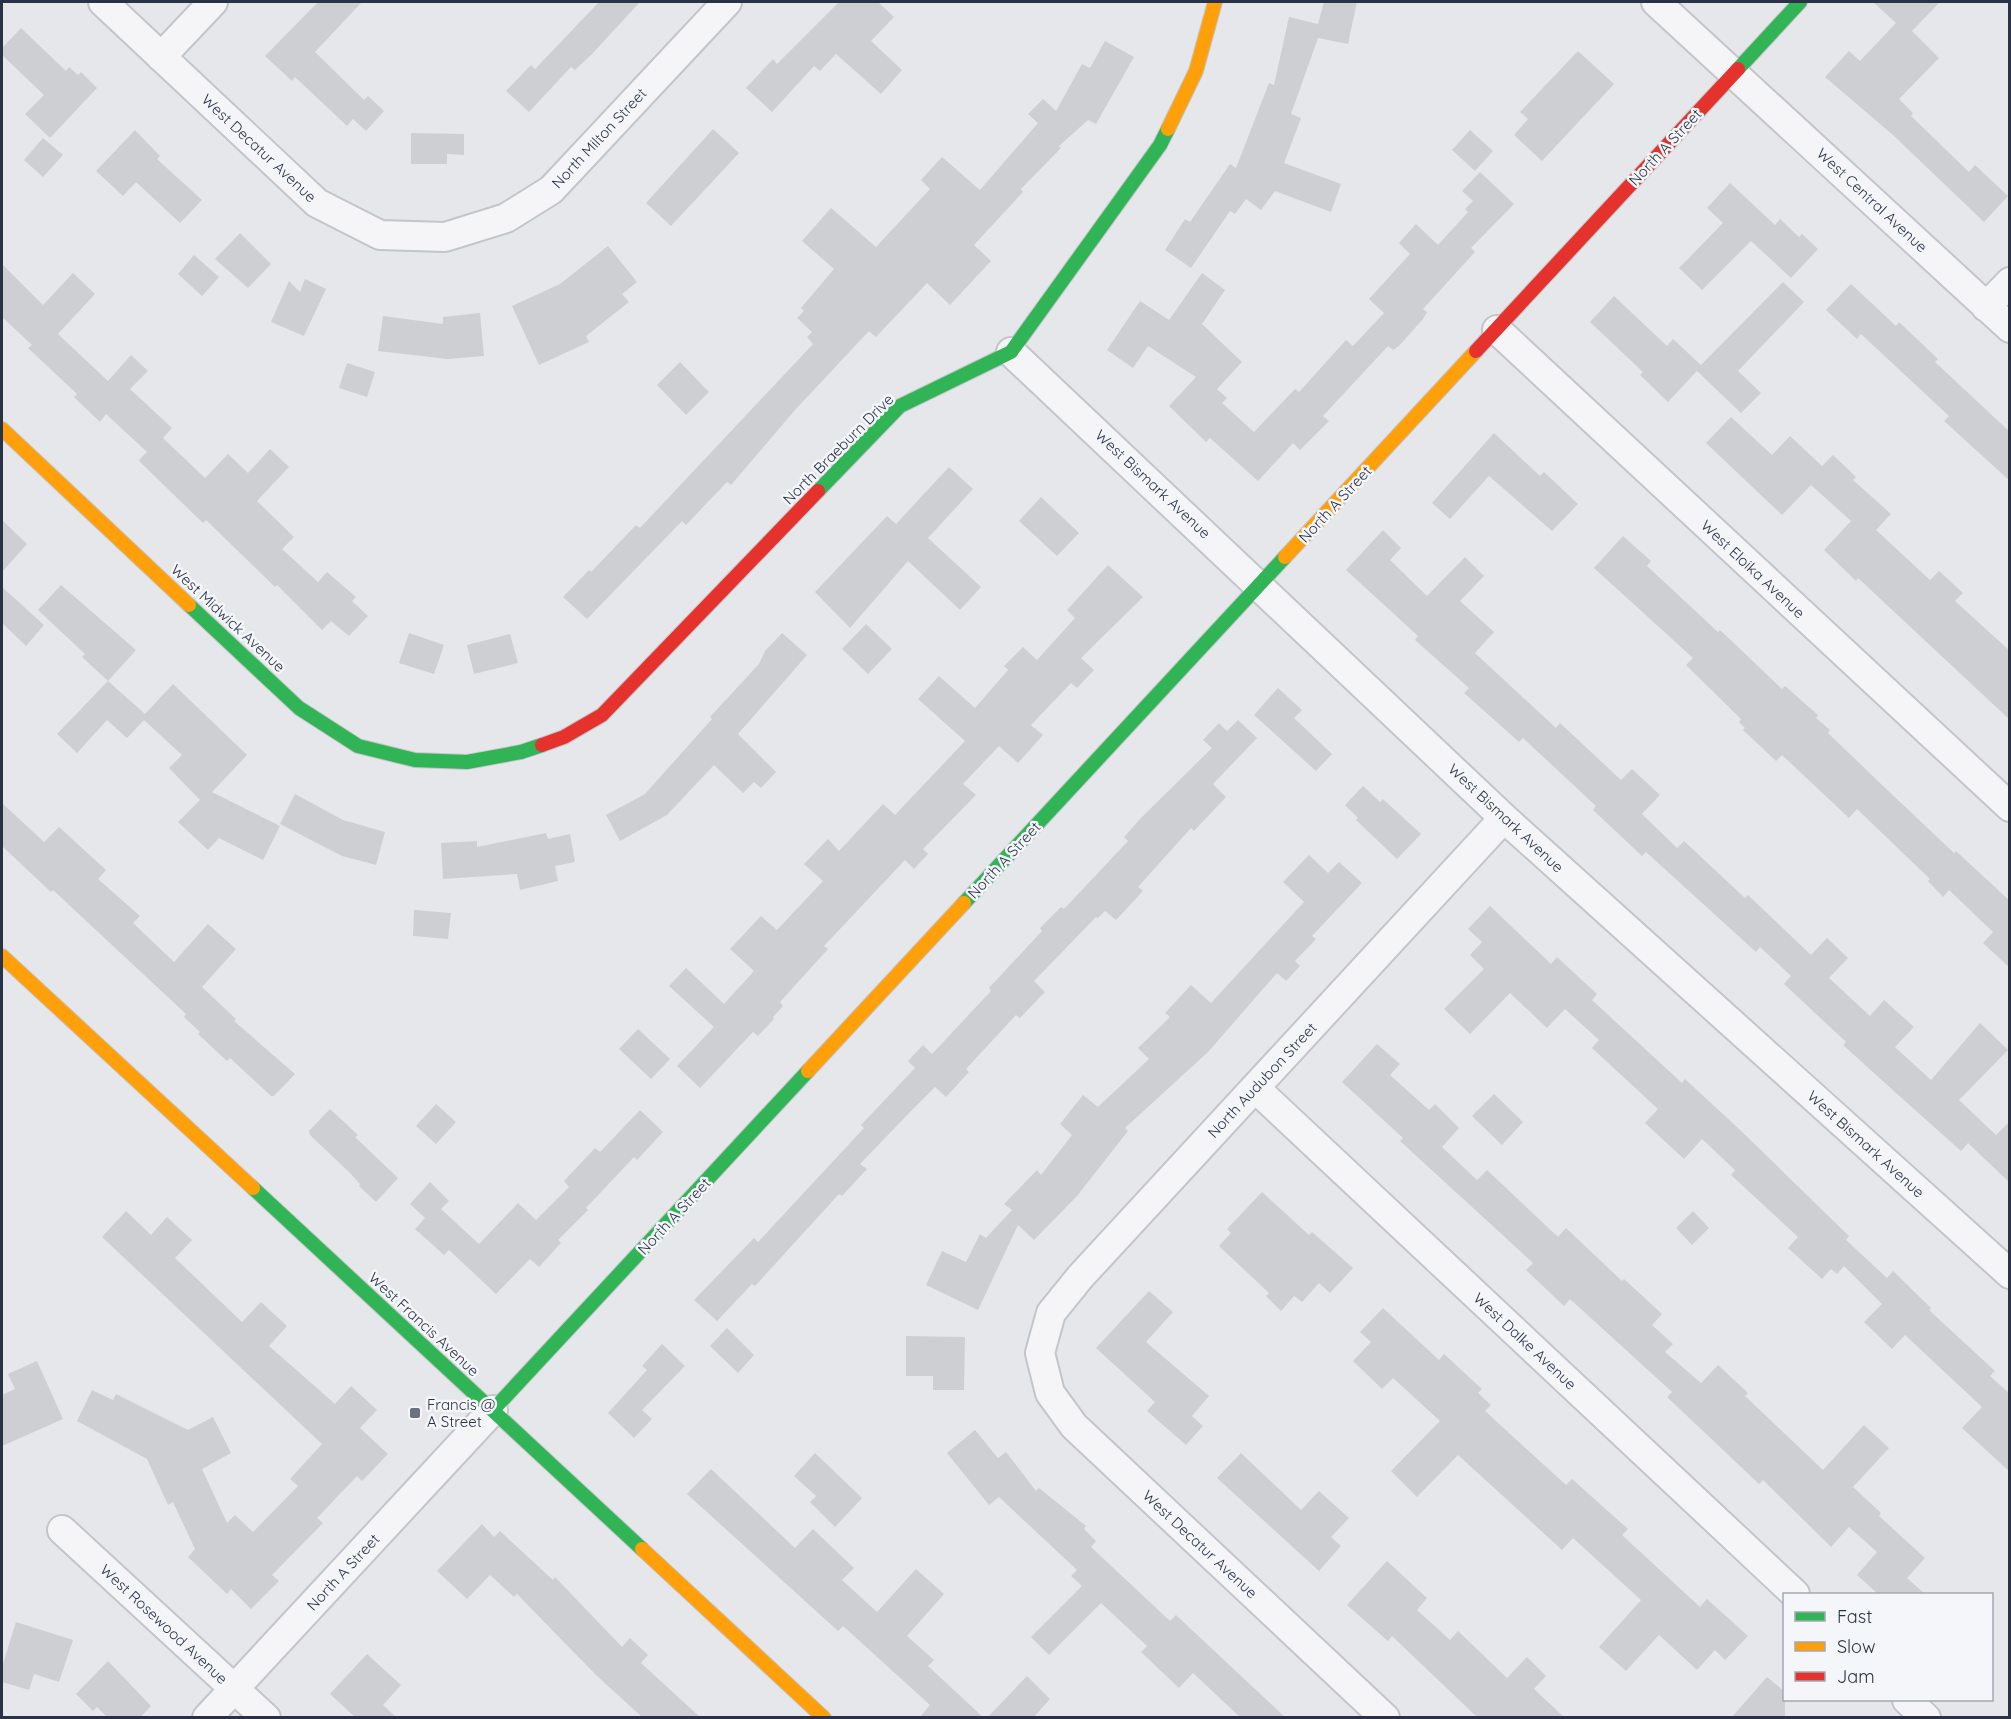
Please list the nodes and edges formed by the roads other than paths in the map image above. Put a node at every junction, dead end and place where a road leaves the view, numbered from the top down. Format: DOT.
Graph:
graph roads {
  1 [pos="103,2"];
  2 [pos="213,2"];
  3 [pos="727,2"];
  4 [pos="1215,2"];
  5 [pos="1656,2"];
  6 [pos="1800,2"];
  7 [pos="161,57"];
  8 [pos="1734,73"];
  9 [pos="444,237"];
  10 [pos="2010,282"];
  11 [pos="1986,307"];
  12 [pos="2010,328"];
  13 [pos="1497,330"];
  14 [pos="1011,352"];
  15 [pos="2,429"];
  16 [pos="1260,584"];
  17 [pos="467,762"];
  18 [pos="2010,807"];
  19 [pos="1504,818"];
  20 [pos="2,956"];
  21 [pos="1255,1089"];
  22 [pos="2010,1274"];
  23 [pos="1040,1353"];
  24 [pos="493,1410"];
  25 [pos="62,1530"];
  26 [pos="1794,1593"];
  27 [pos="234,1688"];
  28 [pos="1908,1701"];
  29 [pos="1369,1712"];
  30 [pos="207,1718"];
  31 [pos="266,1718"];
  32 [pos="824,1718"];
  33 [pos="1926,1718"];
  1 -- 7 [label="street, West Decatur Avenue"];
  2 -- 7 [label="street"];
  3 -- 9 [label="street, North Milton Street"];
  4 -- 14 [label="street, North Braeburn Drive"];
  5 -- 8 [label="street, West Central Avenue"];
  6 -- 8 [label="street, North A Street"];
  7 -- 9 [label="street, West Decatur Avenue"];
  8 -- 11 [label="street, West Central Avenue"];
  8 -- 13 [label="street, North A Street"];
  10 -- 11 [label="street"];
  11 -- 12 [label="street, West Central Avenue"];
  13 -- 16 [label="street, North A Street"];
  13 -- 18 [label="street, West Eloika Avenue"];
  14 -- 16 [label="street, West Bismark Avenue"];
  14 -- 17 [label="street, North Braeburn Drive"];
  15 -- 17 [label="street, West Midwick Avenue"];
  16 -- 19 [label="street, West Bismark Avenue"];
  16 -- 24 [label="street, North A Street"];
  19 -- 21 [label="street, North Audubon Street"];
  19 -- 22 [label="street, West Bismark Avenue"];
  20 -- 24 [label="street, West Francis Avenue"];
  21 -- 23 [label="street, North Audubon Street"];
  21 -- 26 [label="street, West Dalke Avenue"];
  23 -- 29 [label="street, West Decatur Avenue"];
  24 -- 27 [label="street, North A Street"];
  24 -- 32 [label="street, West Francis Avenue"];
  25 -- 27 [label="street, West Rosewood Avenue"];
  27 -- 30 [label="street, North A Street"];
  27 -- 31 [label="street, West Rosewood Avenue"];
  28 -- 33 [label="street"];
}
